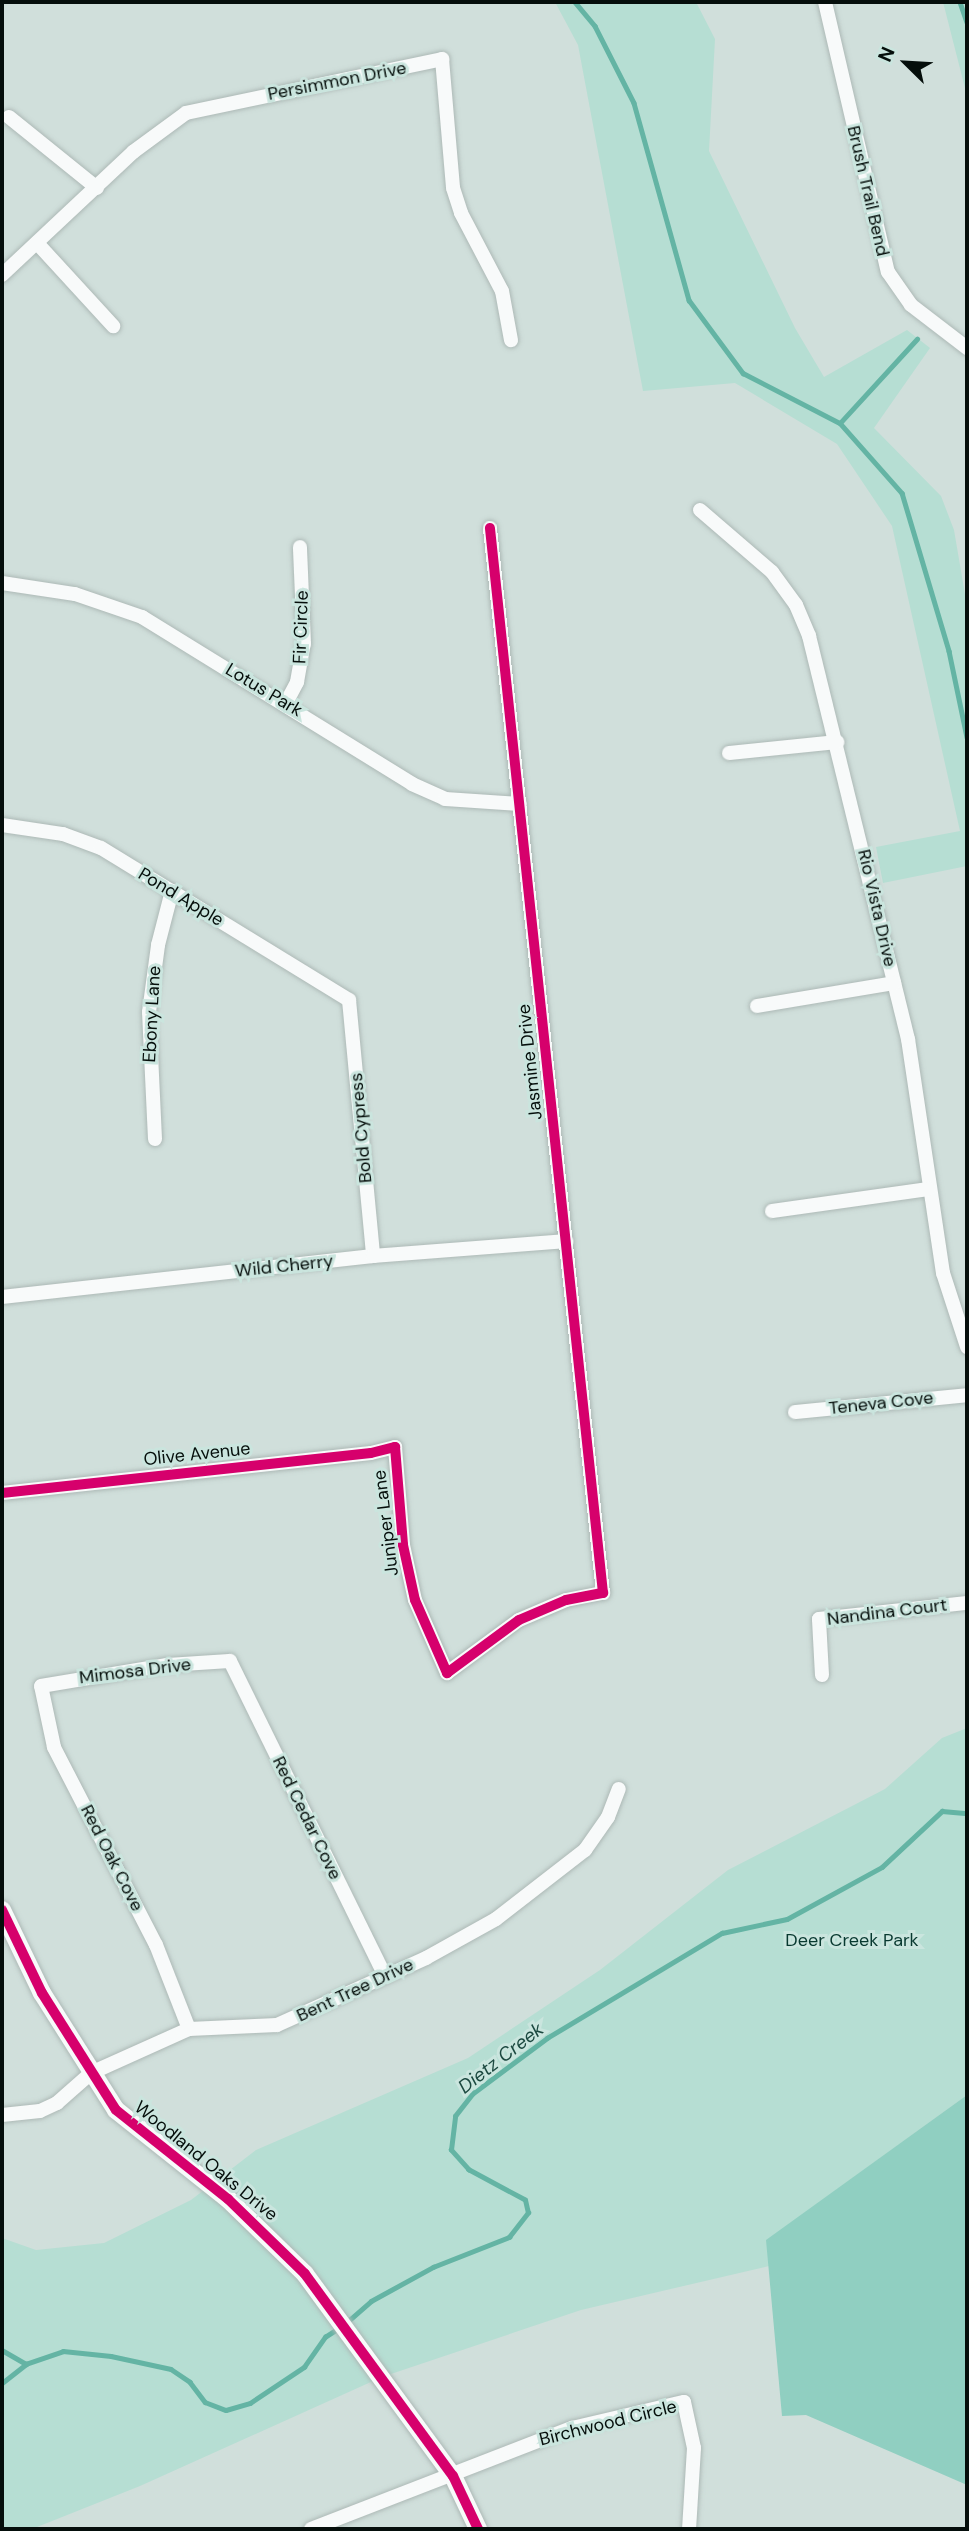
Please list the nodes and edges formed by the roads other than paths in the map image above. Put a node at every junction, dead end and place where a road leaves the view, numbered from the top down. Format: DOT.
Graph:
graph roads {
  1 [pos="825,2"];
  2 [pos="9,117"];
  3 [pos="97,188"];
  4 [pos="37,243"];
  5 [pos="2,275"];
  6 [pos="113,326"];
  7 [pos="511,340"];
  8 [pos="967,348"];
  9 [pos="700,510"];
  10 [pos="490,528"];
  11 [pos="300,547"];
  12 [pos="2,583"];
  13 [pos="286,703"];
  14 [pos="837,742"];
  15 [pos="729,754"];
  16 [pos="520,804"];
  17 [pos="2,825"];
  18 [pos="172,891"];
  19 [pos="894,984"];
  20 [pos="349,1000"];
  21 [pos="757,1006"];
  22 [pos="155,1139"];
  23 [pos="928,1189"];
  24 [pos="772,1211"];
  25 [pos="566,1241"];
  26 [pos="373,1256"];
  27 [pos="2,1297"];
  28 [pos="967,1347"];
  29 [pos="967,1395"];
  30 [pos="795,1412"];
  31 [pos="395,1447"];
  32 [pos="2,1493"];
  33 [pos="967,1603"];
  34 [pos="230,1661"];
  35 [pos="447,1673"];
  36 [pos="822,1675"];
  37 [pos="41,1686"];
  38 [pos="619,1788"];
  39 [pos="2,1910"];
  40 [pos="384,1974"];
  41 [pos="189,2029"];
  42 [pos="91,2073"];
  43 [pos="2,2115"];
  44 [pos="453,2476"];
  45 [pos="345,2524"];
  46 [pos="312,2529"];
  47 [pos="478,2529"];
  48 [pos="689,2529"];
  1 -- 8 [label="street, Brush Trail Bend"];
  2 -- 3 [label="street"];
  3 -- 4 [label="street, Persimmon Drive"];
  3 -- 7 [label="street, Persimmon Drive"];
  4 -- 5 [label="street, Persimmon Drive"];
  4 -- 6 [label="street"];
  9 -- 14 [label="street, Rio Vista Drive"];
  10 -- 16 [label="street, Jasmine Drive"];
  11 -- 13 [label="street, Fir Circle"];
  12 -- 13 [label="street, Lotus Park"];
  13 -- 16 [label="street, Lotus Park"];
  14 -- 15 [label="street"];
  14 -- 19 [label="street, Rio Vista Drive"];
  16 -- 25 [label="street, Jasmine Drive"];
  17 -- 18 [label="street, Pond Apple"];
  18 -- 20 [label="street, Pond Apple"];
  18 -- 22 [label="street, Ebony Lane"];
  19 -- 21 [label="street"];
  19 -- 23 [label="street, Rio Vista Drive"];
  20 -- 26 [label="street, Bold Cypress"];
  23 -- 24 [label="street"];
  23 -- 28 [label="street, Rio Vista Drive"];
  25 -- 26 [label="street, Wild Cherry"];
  25 -- 35 [label="street, Jasmine Drive"];
  26 -- 27 [label="street, Wild Cherry"];
  29 -- 30 [label="street, Teneva Cove"];
  31 -- 32 [label="street, Olive Avenue"];
  31 -- 35 [label="street, Juniper Lane"];
  33 -- 36 [label="street, Nandina Court"];
  34 -- 37 [label="street, Mimosa Drive"];
  34 -- 40 [label="street, Red Cedar Cove"];
  37 -- 41 [label="street, Red Oak Cove"];
  38 -- 40 [label="street, Bent Tree Drive"];
  39 -- 42 [label="street, Woodland Oaks Drive"];
  40 -- 41 [label="street, Bent Tree Drive"];
  41 -- 42 [label="street, Bent Tree Drive"];
  42 -- 43 [label="street, Bent Tree Drive"];
  42 -- 44 [label="street, Woodland Oaks Drive"];
  44 -- 45 [label="street"];
  44 -- 47 [label="street, Woodland Oaks Drive"];
  44 -- 48 [label="street, Birchwood Circle"];
  45 -- 46 [label="street"];
}
